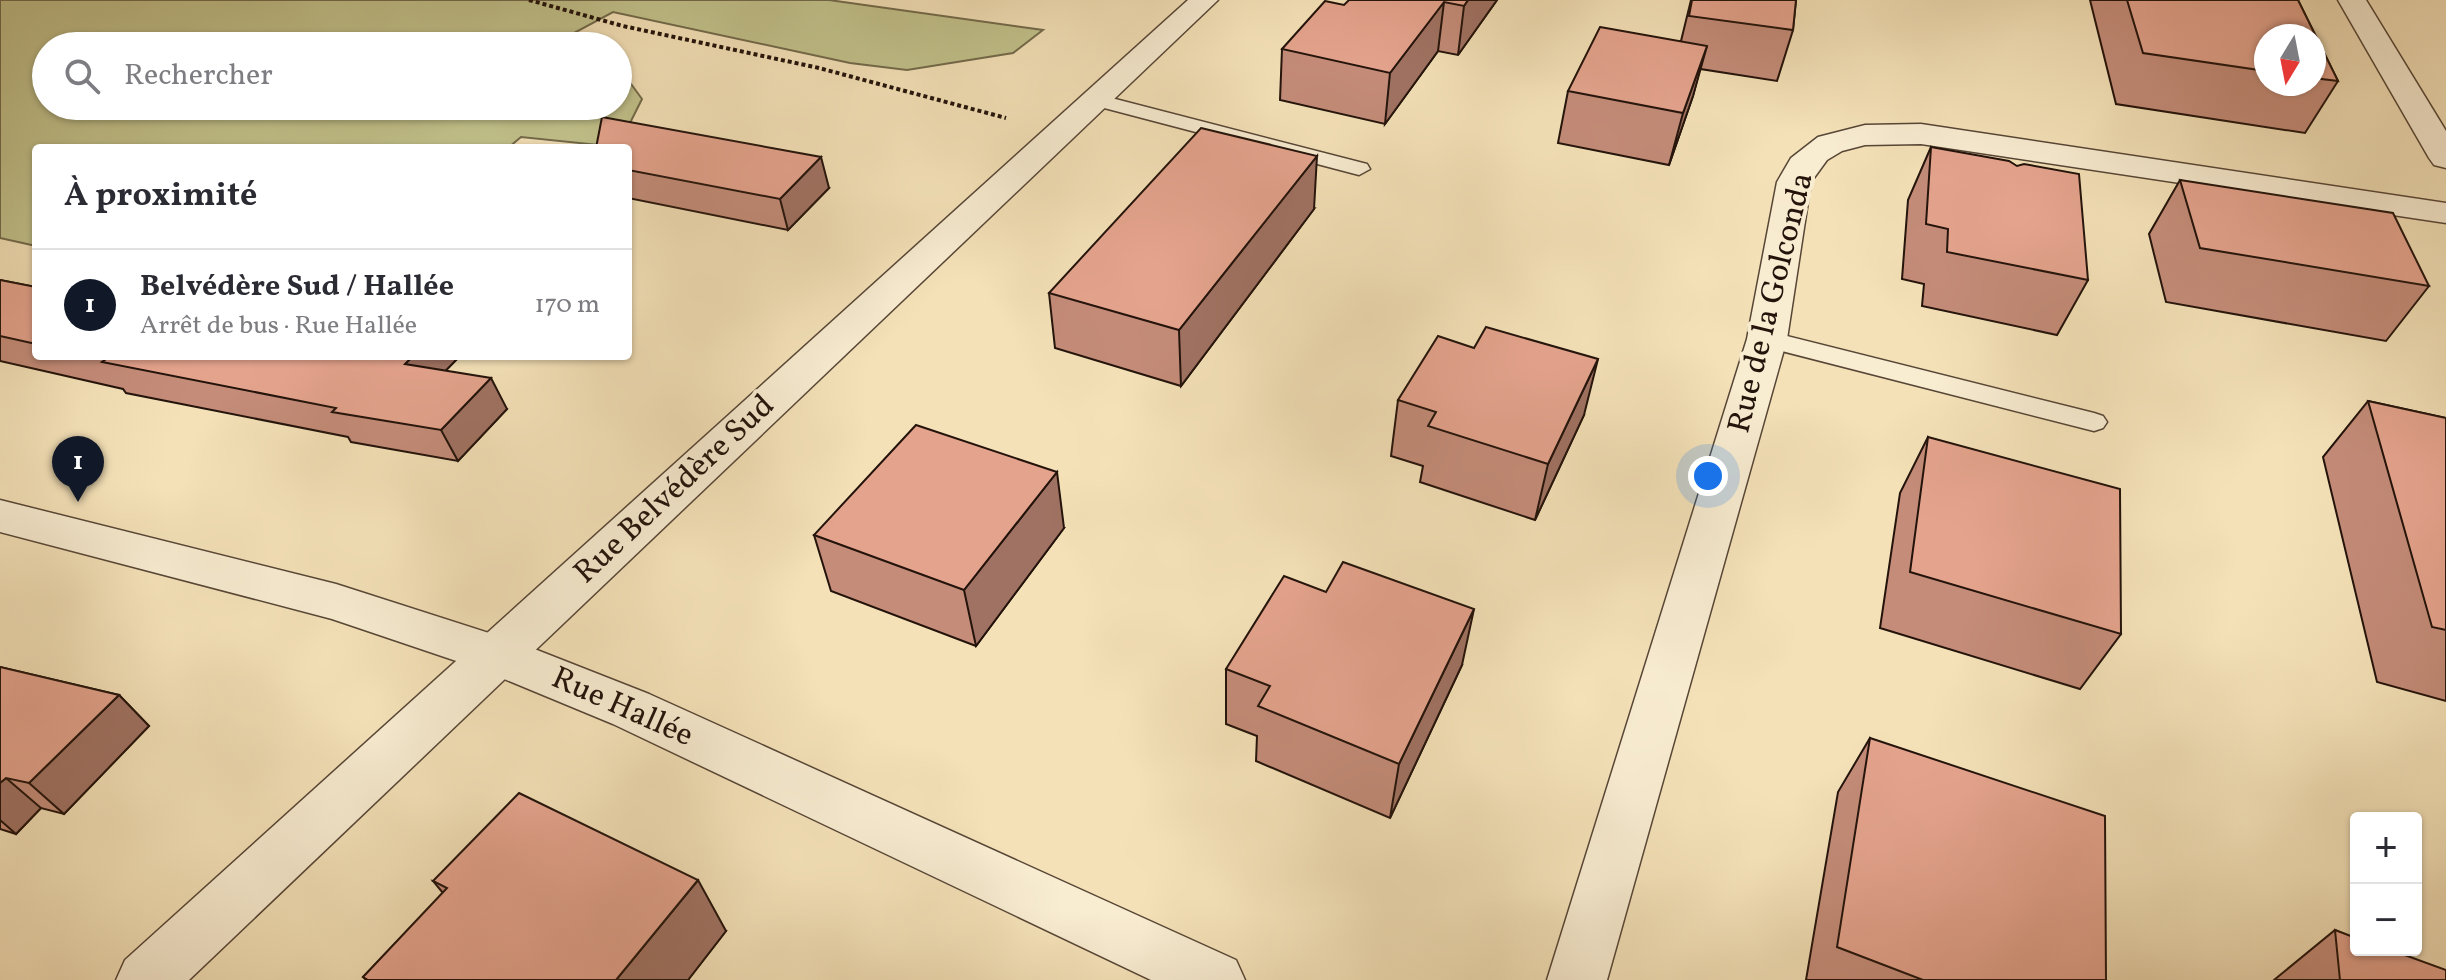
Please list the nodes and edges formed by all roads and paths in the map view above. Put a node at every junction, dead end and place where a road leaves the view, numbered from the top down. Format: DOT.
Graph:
graph roads {
  1 [pos="529,0"];
  2 [pos="1204,0"];
  3 [pos="2352,0"];
  4 [pos="1096,100"];
  5 [pos="1061,133"];
  6 [pos="2446,158"];
  7 [pos="1359,169"];
  8 [pos="2446,213"];
  9 [pos="1767,339"];
  10 [pos="2094,422"];
  11 [pos="0,516"];
  12 [pos="497,655"];
  13 [pos="146,980"];
  14 [pos="1215,980"];
  15 [pos="1577,980"];
  1 -- 5 [label="path"];
  2 -- 4 [label="street, Rue Belvédère Sud"];
  3 -- 6 [label="street"];
  4 -- 5 [label="street, Rue Belvédère Sud"];
  4 -- 7 [label="lane"];
  5 -- 12 [label="street, Rue Belvédère Sud"];
  8 -- 9 [label="street, Rue de la Golconda"];
  9 -- 10 [label="lane"];
  9 -- 15 [label="street, Rue de la Golconda"];
  11 -- 12 [label="street, Rue Hallée"];
  12 -- 13 [label="street, Rue Belvédère Sud"];
  12 -- 14 [label="street, Rue Hallée"];
}
